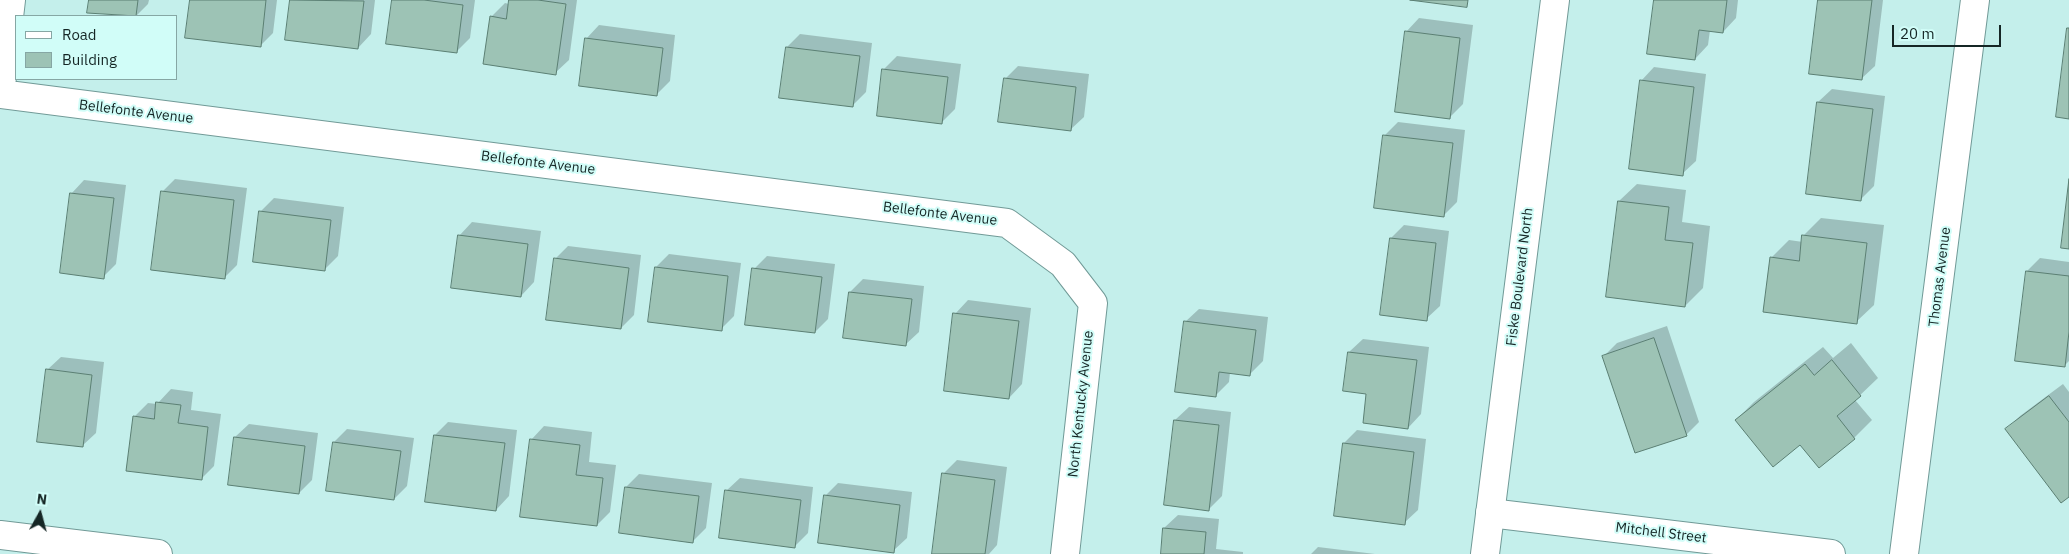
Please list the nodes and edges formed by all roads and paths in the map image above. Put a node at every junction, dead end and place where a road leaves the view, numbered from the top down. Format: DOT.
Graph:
graph roads {
  1 [pos="11,0"];
  2 [pos="1555,0"];
  3 [pos="1975,0"];
  4 [pos="0,94"];
  5 [pos="1063,264"];
  6 [pos="1490,513"];
  7 [pos="0,535"];
  8 [pos="158,554"];
  9 [pos="1065,554"];
  10 [pos="1485,554"];
  11 [pos="1831,554"];
  12 [pos="1904,554"];
  1 -- 4 [label="street"];
  2 -- 6 [label="street, Fiske Boulevard North"];
  3 -- 12 [label="street, Thomas Avenue"];
  4 -- 5 [label="street, Bellefonte Avenue"];
  5 -- 9 [label="street, North Kentucky Avenue"];
  6 -- 10 [label="street, Fiske Boulevard North"];
  6 -- 11 [label="street, Mitchell Street"];
  7 -- 8 [label="street"];
}
